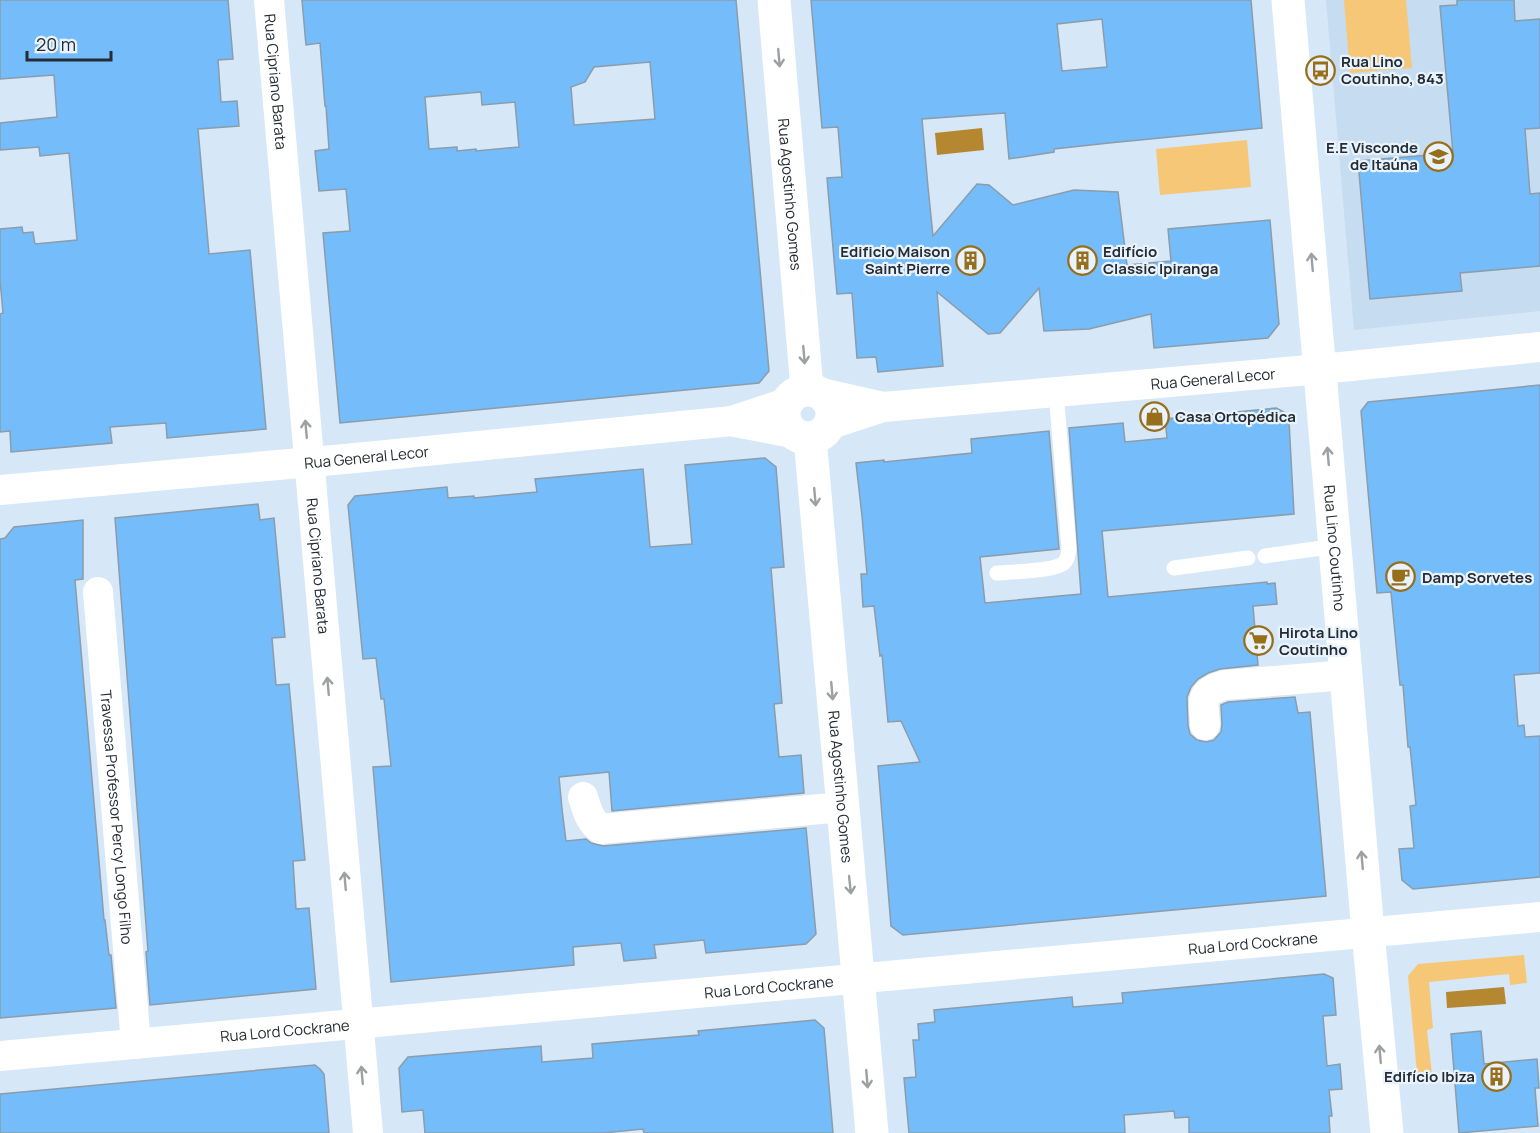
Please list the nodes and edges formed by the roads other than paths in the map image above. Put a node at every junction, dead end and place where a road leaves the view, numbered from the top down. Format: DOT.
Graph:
graph roads {
  1 [pos="269,0"];
  2 [pos="774,0"];
  3 [pos="1288,0"];
  4 [pos="1540,347"];
  5 [pos="1321,369"];
  6 [pos="1056,392"];
  7 [pos="808,414"];
  8 [pos="309,461"];
  9 [pos="0,490"];
  10 [pos="1336,546"];
  11 [pos="1264,556"];
  12 [pos="1248,558"];
  13 [pos="1174,568"];
  14 [pos="997,573"];
  15 [pos="98,591"];
  16 [pos="1347,675"];
  17 [pos="1204,725"];
  18 [pos="583,797"];
  19 [pos="843,807"];
  20 [pos="1540,917"];
  21 [pos="1368,932"];
  22 [pos="859,979"];
  23 [pos="358,1023"];
  24 [pos="136,1044"];
  25 [pos="0,1056"];
  26 [pos="368,1133"];
  27 [pos="872,1133"];
  28 [pos="1387,1133"];
  8 -- 1 [label="street, Rua Cipriano Barata, one-way"];
  2 -- 7 [label="street, Rua Agostinho Gomes, one-way"];
  5 -- 3 [label="street, Rua Lino Coutinho, one-way"];
  4 -- 5 [label="street, Rua General Lecor"];
  5 -- 6 [label="street, Rua General Lecor"];
  10 -- 5 [label="street, Rua Lino Coutinho, one-way"];
  6 -- 7 [label="street, Rua General Lecor"];
  6 -- 14 [label="lane"];
  7 -- 8 [label="street, Rua General Lecor"];
  7 -- 19 [label="street, Rua Agostinho Gomes, one-way"];
  8 -- 9 [label="street, Rua General Lecor"];
  23 -- 8 [label="street, Rua Cipriano Barata, one-way"];
  10 -- 11 [label="lane"];
  10 -- 16 [label="street, Rua Lino Coutinho"];
  12 -- 13 [label="lane"];
  15 -- 24 [label="street, Travessa Professor Percy Longo Filho"];
  16 -- 17 [label="street"];
  21 -- 16 [label="street, Rua Lino Coutinho, one-way"];
  18 -- 19 [label="street"];
  19 -- 22 [label="street, Rua Agostinho Gomes, one-way"];
  20 -- 21 [label="street, Rua Lord Cockrane"];
  21 -- 22 [label="street, Rua Lord Cockrane"];
  28 -- 21 [label="street, Rua Lino Coutinho, one-way"];
  22 -- 23 [label="street, Rua Lord Cockrane"];
  22 -- 27 [label="street, Rua Agostinho Gomes, one-way"];
  23 -- 24 [label="street, Rua Lord Cockrane"];
  26 -- 23 [label="street, Rua Cipriano Barata, one-way"];
  24 -- 25 [label="street, Rua Lord Cockrane"];
}
